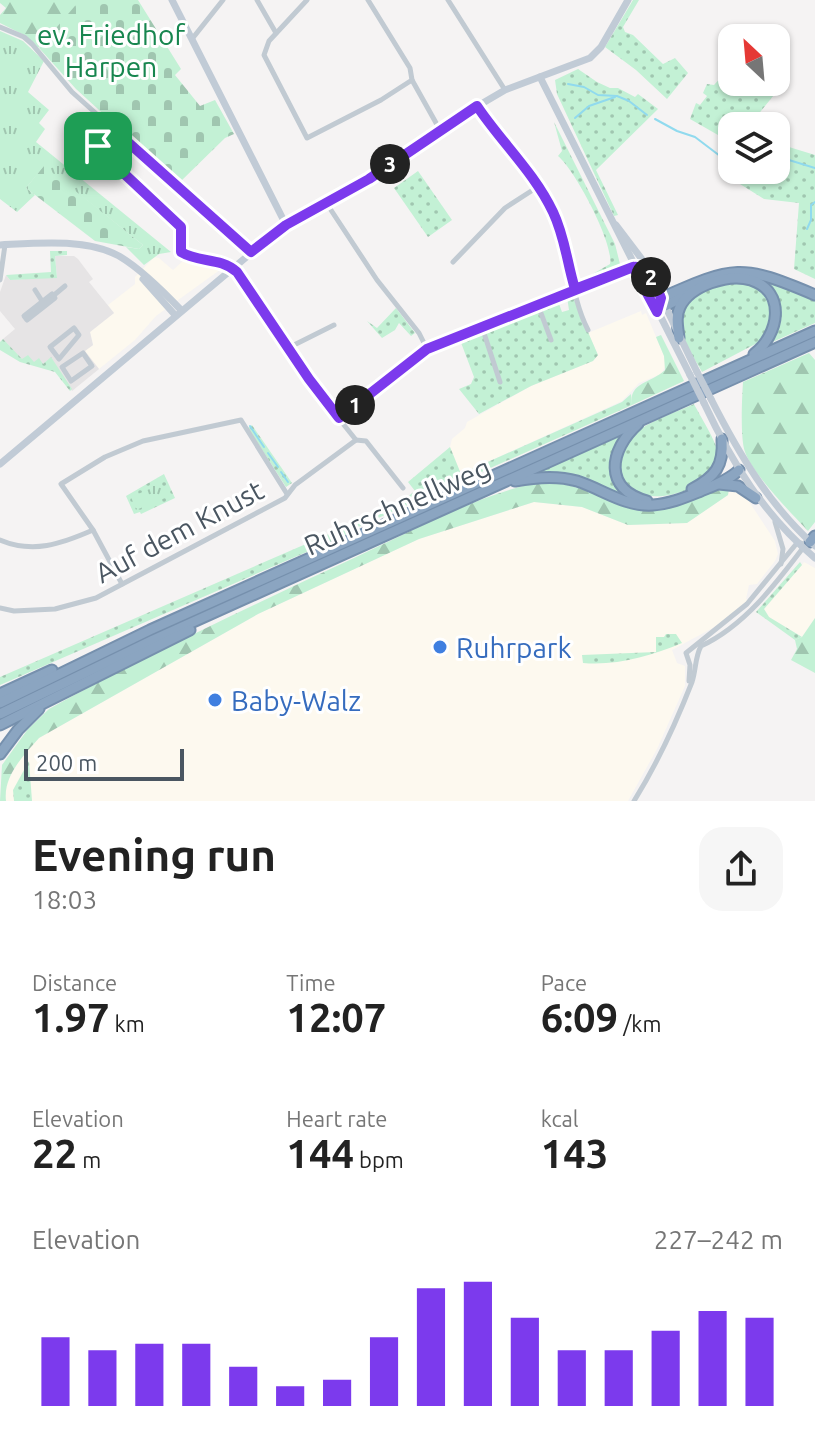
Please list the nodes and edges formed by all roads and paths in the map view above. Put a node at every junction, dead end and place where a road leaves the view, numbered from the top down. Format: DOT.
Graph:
graph roads {
  1 [pos="172,0"];
  2 [pos="223,0"];
  3 [pos="257,0"];
  4 [pos="307,0"];
  5 [pos="368,0"];
  6 [pos="448,0"];
  7 [pos="628,0"];
  8 [pos="0,27"];
  9 [pos="276,33"];
  10 [pos="192,39"];
  11 [pos="540,77"];
  12 [pos="412,80"];
  13 [pos="505,90"];
  14 [pos="477,106"];
  15 [pos="112,128"];
  16 [pos="440,130"];
  17 [pos="539,186"];
  18 [pos="327,204"];
  19 [pos="610,217"];
  20 [pos="286,225"];
  21 [pos="2,245"];
  22 [pos="632,245"];
  23 [pos="251,252"];
  24 [pos="453,262"];
  25 [pos="633,267"];
  26 [pos="233,268"];
  27 [pos="648,271"];
  28 [pos="0,280"];
  29 [pos="65,286"];
  30 [pos="575,289"];
  31 [pos="35,290"];
  32 [pos="696,291"];
  33 [pos="815,295"];
  34 [pos="53,296"];
  35 [pos="42,301"];
  36 [pos="538,305"];
  37 [pos="661,305"];
  38 [pos="178,313"];
  39 [pos="334,325"];
  40 [pos="482,327"];
  41 [pos="588,330"];
  42 [pos="815,331"];
  43 [pos="679,338"];
  44 [pos="551,340"];
  45 [pos="815,342"];
  46 [pos="288,348"];
  47 [pos="427,349"];
  48 [pos="59,358"];
  49 [pos="64,366"];
  50 [pos="736,366"];
  51 [pos="694,374"];
  52 [pos="500,382"];
  53 [pos="707,401"];
  54 [pos="652,415"];
  55 [pos="339,418"];
  56 [pos="722,439"];
  57 [pos="356,440"];
  58 [pos="741,456"];
  59 [pos="0,463"];
  60 [pos="739,470"];
  61 [pos="712,486"];
  62 [pos="403,488"];
  63 [pos="489,489"];
  64 [pos="287,494"];
  65 [pos="756,498"];
  66 [pos="775,522"];
  67 [pos="93,530"];
  68 [pos="0,540"];
  69 [pos="808,543"];
  70 [pos="815,558"];
  71 [pos="781,565"];
  72 [pos="122,584"];
  73 [pos="258,593"];
  74 [pos="0,608"];
  75 [pos="90,658"];
  76 [pos="689,688"];
  77 [pos="64,691"];
  78 [pos="0,694"];
  79 [pos="0,703"];
  80 [pos="0,714"];
  81 [pos="0,725"];
  82 [pos="0,754"];
  83 [pos="634,801"];
  1 -- 10 [label="main road"];
  2 -- 10 [label="street"];
  3 -- 9 [label="street"];
  4 -- 9 [label="street"];
  5 -- 12 [label="street"];
  6 -- 13 [label="street"];
  7 -- 11 [label="main road"];
  8 -- 15 [label="street"];
  9 -- 12 [label="street"];
  10 -- 20 [label="main road"];
  11 -- 13 [label="main road"];
  11 -- 19 [label="main road"];
  12 -- 16 [label="street"];
  13 -- 14 [label="main road"];
  14 -- 16 [label="main road"];
  14 -- 17 [label="street"];
  15 -- 23 [label="street"];
  15 -- 26 [label="street"];
  16 -- 18 [label="main road"];
  17 -- 24 [label="street"];
  17 -- 30 [label="street"];
  18 -- 20 [label="main road"];
  18 -- 47 [label="street"];
  19 -- 22 [label="main road"];
  19 -- 25 [label="main road"];
  20 -- 23 [label="main road"];
  21 -- 28 [label="street"];
  21 -- 38 [label="main road"];
  22 -- 25 [label="street"];
  22 -- 27 [label="main road"];
  23 -- 26 [label="main road"];
  25 -- 27 [label="street"];
  25 -- 30 [label="street"];
  25 -- 37 [label="main road"];
  26 -- 38 [label="main road"];
  26 -- 46 [label="street"];
  27 -- 37 [label="main road"];
  29 -- 34 [label="street"];
  30 -- 36 [label="street"];
  30 -- 41 [label="street"];
  31 -- 35 [label="street"];
  32 -- 37 [label="highway"];
  32 -- 43 [label="highway"];
  32 -- 50 [label="highway"];
  33 -- 37 [label="highway"];
  34 -- 35 [label="street"];
  34 -- 35 [label="street"];
  36 -- 40 [label="street"];
  36 -- 44 [label="street"];
  37 -- 43 [label="main road"];
  37 -- 51 [label="main road"];
  38 -- 59 [label="main road"];
  39 -- 46 [label="street"];
  40 -- 47 [label="street"];
  40 -- 52 [label="street"];
  42 -- 50 [label="highway, Ruhrschnellweg"];
  43 -- 51 [label="main road"];
  45 -- 54 [label="highway, Ruhrschnellweg"];
  46 -- 55 [label="street"];
  47 -- 55 [label="street"];
  48 -- 48 [label="street"];
  48 -- 49 [label="street"];
  49 -- 49 [label="street"];
  50 -- 75 [label="highway, Ruhrschnellweg"];
  51 -- 53 [label="main road, bridge"];
  53 -- 56 [label="main road"];
  53 -- 58 [label="main road"];
  54 -- 56 [label="highway"];
  54 -- 63 [label="highway, Ruhrschnellweg"];
  55 -- 57 [label="street"];
  56 -- 60 [label="main road"];
  57 -- 62 [label="street"];
  57 -- 64 [label="street, Auf dem Knust"];
  58 -- 60 [label="main road"];
  58 -- 69 [label="main road"];
  60 -- 61 [label="highway"];
  60 -- 65 [label="main road"];
  61 -- 63 [label="highway"];
  61 -- 65 [label="highway"];
  63 -- 73 [label="highway, Ruhrschnellweg"];
  64 -- 67 [label="street"];
  64 -- 72 [label="street, Auf dem Knust"];
  65 -- 66 [label="main road"];
  66 -- 69 [label="main road"];
  66 -- 71 [label="street"];
  67 -- 68 [label="street"];
  67 -- 72 [label="street"];
  69 -- 70 [label="main road"];
  69 -- 71 [label="street"];
  69 -- 76 [label="street"];
  71 -- 76 [label="street"];
  72 -- 74 [label="street, Auf dem Knust"];
  73 -- 77 [label="highway"];
  73 -- 80 [label="highway, Ruhrschnellweg"];
  75 -- 78 [label="highway"];
  75 -- 79 [label="highway, Ruhrschnellweg"];
  76 -- 83 [label="street"];
  77 -- 81 [label="highway"];
  77 -- 82 [label="highway"];
}
